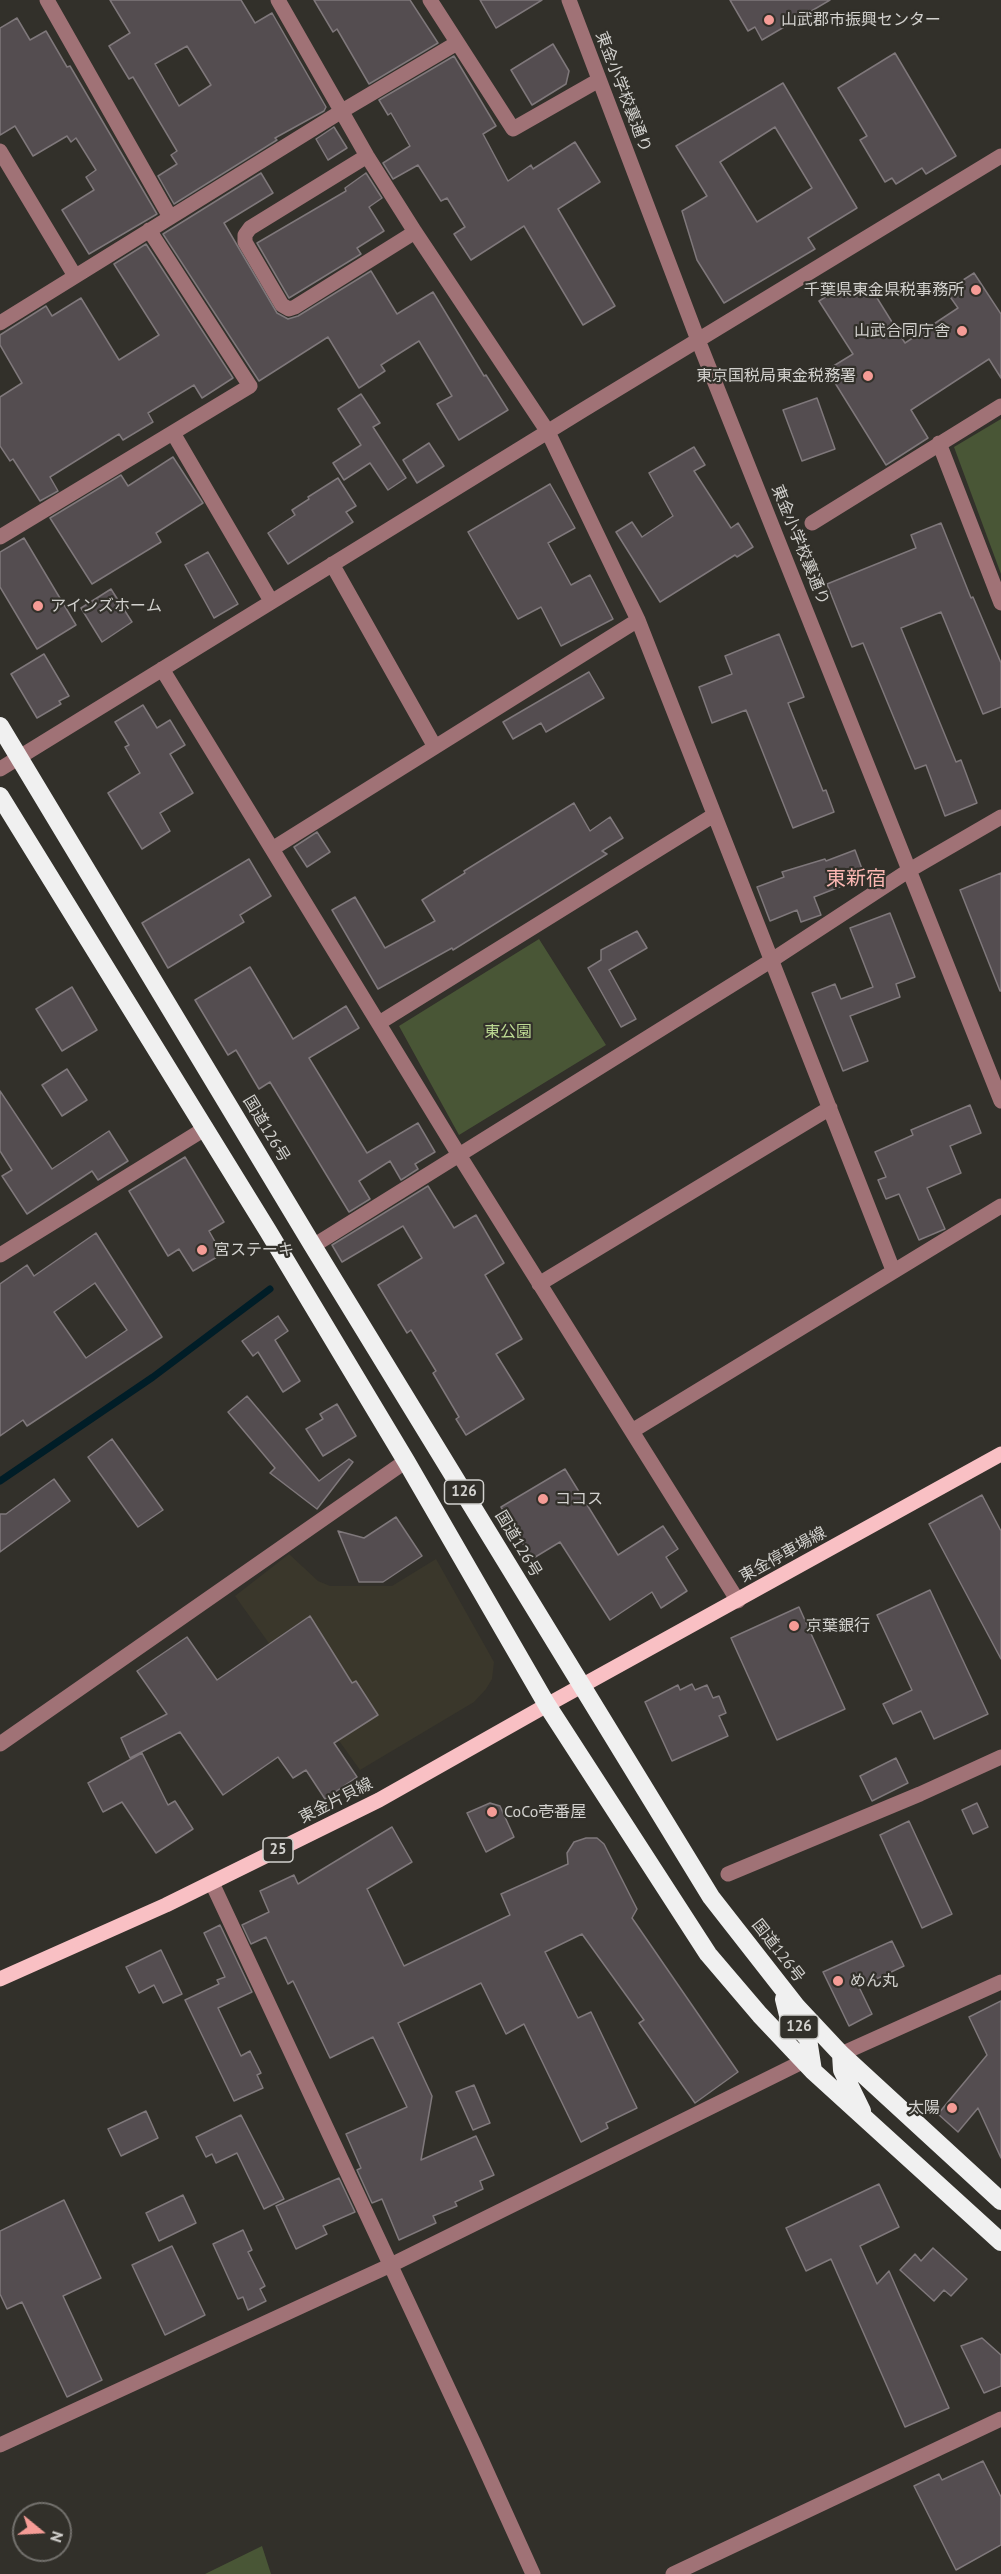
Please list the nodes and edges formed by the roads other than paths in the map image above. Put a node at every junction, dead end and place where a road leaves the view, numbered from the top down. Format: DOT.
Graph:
graph roads {
  1 [pos="47,0"];
  2 [pos="278,0"];
  3 [pos="430,0"];
  4 [pos="569,0"];
  5 [pos="457,43"];
  6 [pos="599,80"];
  7 [pos="342,111"];
  8 [pos="0,151"];
  9 [pos="367,156"];
  10 [pos="1001,156"];
  11 [pos="170,217"];
  12 [pos="149,230"];
  13 [pos="415,232"];
  14 [pos="75,276"];
  15 [pos="0,323"];
  16 [pos="698,340"];
  17 [pos="1001,406"];
  18 [pos="548,432"];
  19 [pos="173,433"];
  20 [pos="939,443"];
  21 [pos="812,523"];
  22 [pos="0,537"];
  23 [pos="332,564"];
  24 [pos="271,602"];
  25 [pos="1001,603"];
  26 [pos="638,620"];
  27 [pos="162,669"];
  28 [pos="0,726"];
  29 [pos="435,747"];
  30 [pos="18,756"];
  31 [pos="0,769"];
  32 [pos="0,796"];
  33 [pos="714,815"];
  34 [pos="1001,817"];
  35 [pos="272,849"];
  36 [pos="908,871"];
  37 [pos="772,960"];
  38 [pos="379,1023"];
  39 [pos="1001,1101"];
  40 [pos="830,1108"];
  41 [pos="206,1128"];
  42 [pos="459,1155"];
  43 [pos="1001,1206"];
  44 [pos="313,1246"];
  45 [pos="0,1255"];
  46 [pos="893,1270"];
  47 [pos="540,1284"];
  48 [pos="632,1431"];
  49 [pos="1001,1454"];
  50 [pos="406,1461"];
  51 [pos="738,1601"];
  52 [pos="583,1687"];
  53 [pos="547,1705"];
  54 [pos="0,1744"];
  55 [pos="1001,1756"];
  56 [pos="728,1874"];
  57 [pos="212,1883"];
  58 [pos="0,1979"];
  59 [pos="1001,1982"];
  60 [pos="780,1985"];
  61 [pos="841,2054"];
  62 [pos="809,2066"];
  63 [pos="867,2120"];
  64 [pos="1001,2201"];
  65 [pos="1001,2242"];
  66 [pos="391,2265"];
  67 [pos="1001,2420"];
  68 [pos="0,2445"];
  69 [pos="532,2574"];
  70 [pos="673,2574"];
  1 -- 11 [label="street"];
  2 -- 7 [label="street"];
  3 -- 5 [label="street"];
  4 -- 6 [label="street, 東金小学校裏通り"];
  5 -- 6 [label="street"];
  5 -- 7 [label="street"];
  6 -- 16 [label="street, 東金小学校裏通り"];
  7 -- 9 [label="street"];
  7 -- 11 [label="street"];
  8 -- 14 [label="street"];
  9 -- 13 [label="street"];
  9 -- 13 [label="street"];
  10 -- 16 [label="street"];
  11 -- 12 [label="street"];
  12 -- 14 [label="street"];
  12 -- 19 [label="street"];
  13 -- 18 [label="street"];
  14 -- 15 [label="street"];
  16 -- 18 [label="street"];
  16 -- 36 [label="street, 東金小学校裏通り"];
  17 -- 20 [label="street"];
  18 -- 23 [label="street"];
  18 -- 26 [label="street"];
  19 -- 22 [label="street"];
  19 -- 24 [label="street"];
  20 -- 21 [label="street"];
  20 -- 25 [label="street"];
  23 -- 24 [label="street"];
  23 -- 29 [label="street"];
  24 -- 27 [label="street"];
  26 -- 29 [label="street"];
  26 -- 33 [label="street"];
  27 -- 30 [label="street"];
  27 -- 35 [label="street"];
  28 -- 30 [label="highway, 国道126号 / 126"];
  29 -- 35 [label="street"];
  30 -- 31 [label="street"];
  30 -- 44 [label="highway, 国道126号 / 126"];
  32 -- 41 [label="highway, 126"];
  33 -- 37 [label="street"];
  33 -- 38 [label="street"];
  34 -- 36 [label="street"];
  35 -- 38 [label="street"];
  36 -- 37 [label="street"];
  36 -- 39 [label="street, 東金小学校裏通り"];
  37 -- 40 [label="street"];
  37 -- 42 [label="street"];
  38 -- 42 [label="street"];
  40 -- 46 [label="street"];
  40 -- 47 [label="street"];
  41 -- 45 [label="street"];
  41 -- 50 [label="highway, 126"];
  42 -- 44 [label="street"];
  42 -- 47 [label="street"];
  43 -- 46 [label="street"];
  44 -- 52 [label="highway, 国道126号 / 126"];
  46 -- 48 [label="street"];
  47 -- 48 [label="street"];
  48 -- 51 [label="street"];
  49 -- 51 [label="main road, 東金停車場線"];
  50 -- 53 [label="highway, 126"];
  50 -- 54 [label="street"];
  51 -- 52 [label="main road, 東金停車場線"];
  52 -- 53 [label="main road, 東金片貝線 / 25"];
  52 -- 60 [label="highway, 国道126号 / 126"];
  53 -- 57 [label="main road, 東金片貝線 / 25"];
  53 -- 62 [label="highway, 126"];
  55 -- 56 [label="street"];
  57 -- 58 [label="main road, 東金片貝線 / 25"];
  57 -- 66 [label="street"];
  59 -- 61 [label="street"];
  60 -- 61 [label="highway, 国道126号 / 126"];
  60 -- 62 [label="highway, 126"];
  61 -- 63 [label="highway, 126"];
  61 -- 64 [label="highway, 国道126号 / 126"];
  62 -- 63 [label="highway, 126"];
  62 -- 66 [label="street"];
  63 -- 65 [label="highway, 126"];
  66 -- 68 [label="street"];
  66 -- 69 [label="street"];
  67 -- 70 [label="street"];
}
